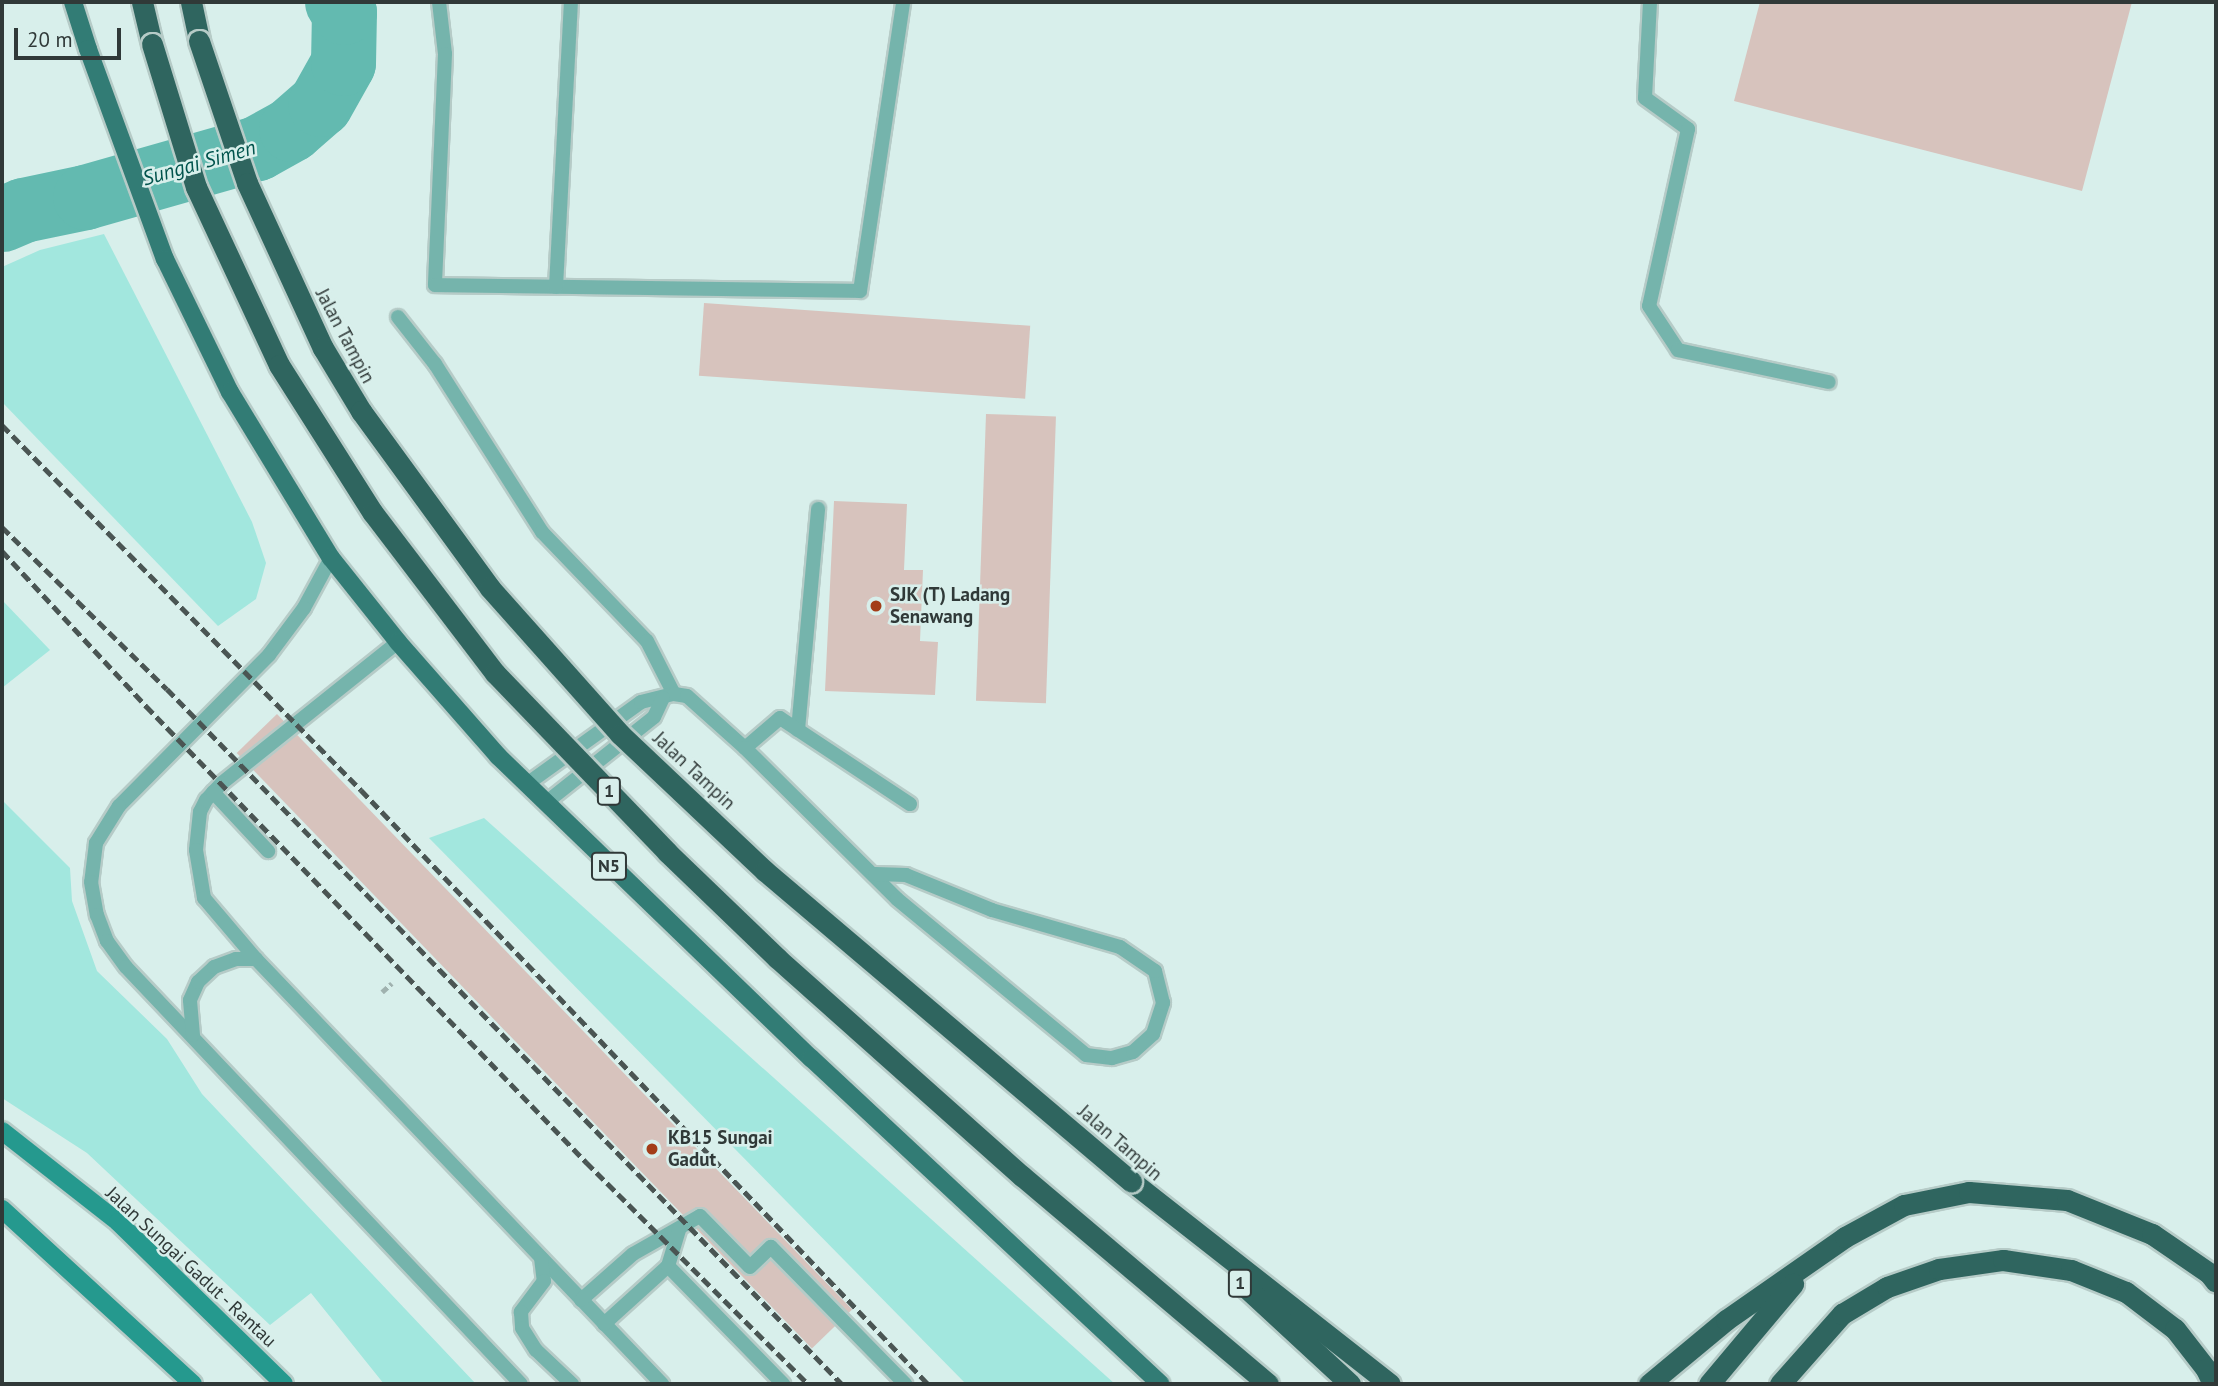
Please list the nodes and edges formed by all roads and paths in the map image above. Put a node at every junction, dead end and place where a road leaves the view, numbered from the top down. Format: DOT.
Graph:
graph roads {
  1 [pos="74,2"];
  2 [pos="82,2"];
  3 [pos="142,2"];
  4 [pos="191,2"];
  5 [pos="439,2"];
  6 [pos="571,2"];
  7 [pos="903,2"];
  8 [pos="1650,2"];
  9 [pos="88,49"];
  10 [pos="556,287"];
  11 [pos="398,317"];
  12 [pos="1829,382"];
  13 [pos="818,509"];
  14 [pos="331,558"];
  15 [pos="398,642"];
  16 [pos="669,696"];
  17 [pos="798,730"];
  18 [pos="745,748"];
  19 [pos="527,784"];
  20 [pos="213,792"];
  21 [pos="548,801"];
  22 [pos="910,804"];
  23 [pos="268,851"];
  24 [pos="875,874"];
  25 [pos="256,958"];
  26 [pos="392,983"];
  27 [pos="382,992"];
  28 [pos="193,1035"];
  29 [pos="2,1131"];
  30 [pos="1130,1181"];
  31 [pos="2,1209"];
  32 [pos="680,1230"];
  33 [pos="541,1258"];
  34 [pos="1810,1264"];
  35 [pos="668,1266"];
  36 [pos="2216,1282"];
  37 [pos="581,1300"];
  38 [pos="604,1324"];
  39 [pos="193,1384"];
  40 [pos="284,1384"];
  41 [pos="521,1384"];
  42 [pos="572,1384"];
  43 [pos="662,1384"];
  44 [pos="783,1384"];
  45 [pos="905,1384"];
  46 [pos="1161,1384"];
  47 [pos="1268,1384"];
  48 [pos="1350,1384"];
  49 [pos="1390,1384"];
  50 [pos="1649,1384"];
  51 [pos="1709,1384"];
  52 [pos="1780,1384"];
  53 [pos="2213,1384"];
  1 -- 9 [label="main road"];
  2 -- 9 [label="main road, N5"];
  3 -- 47 [label="highway, 1, bridge"];
  4 -- 30 [label="highway, Jalan Tampin / 1, bridge"];
  5 -- 10 [label="lane"];
  6 -- 10 [label="lane"];
  7 -- 10 [label="lane"];
  8 -- 12 [label="lane"];
  9 -- 14 [label="main road, N5"];
  11 -- 16 [label="lane"];
  13 -- 17 [label="lane"];
  14 -- 15 [label="main road, N5"];
  14 -- 28 [label="lane"];
  15 -- 19 [label="main road, N5"];
  15 -- 20 [label="lane"];
  16 -- 18 [label="lane"];
  16 -- 19 [label="lane"];
  16 -- 21 [label="lane"];
  17 -- 18 [label="lane"];
  17 -- 22 [label="lane"];
  18 -- 24 [label="lane"];
  19 -- 21 [label="main road, N5"];
  20 -- 23 [label="lane"];
  20 -- 25 [label="lane"];
  21 -- 46 [label="main road, N5"];
  24 -- 24 [label="lane"];
  25 -- 28 [label="lane"];
  25 -- 33 [label="lane"];
  26 -- 27 [label="path"];
  28 -- 41 [label="lane"];
  29 -- 40 [label="street, Jalan Sungai Gadut - Rantau"];
  30 -- 48 [label="highway, Jalan Tampin / 1"];
  30 -- 49 [label="highway"];
  31 -- 39 [label="street"];
  32 -- 35 [label="lane"];
  32 -- 37 [label="lane"];
  32 -- 45 [label="lane"];
  33 -- 37 [label="lane"];
  33 -- 42 [label="lane"];
  34 -- 36 [label="highway"];
  34 -- 50 [label="highway"];
  34 -- 51 [label="highway"];
  35 -- 38 [label="lane"];
  35 -- 44 [label="lane"];
  37 -- 38 [label="lane"];
  38 -- 43 [label="lane"];
  52 -- 53 [label="highway"];
}
